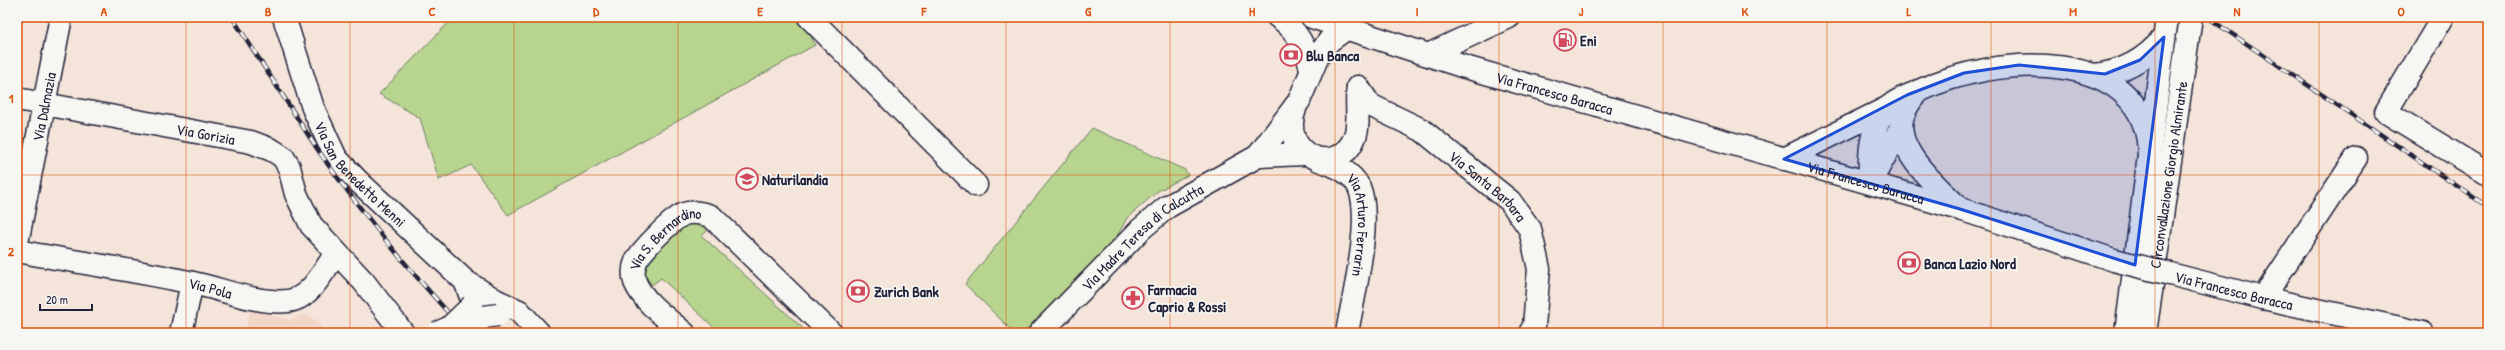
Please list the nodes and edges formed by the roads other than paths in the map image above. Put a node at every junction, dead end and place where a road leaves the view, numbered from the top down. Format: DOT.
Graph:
graph roads {
  1 [pos="61,17"];
  2 [pos="284,17"];
  3 [pos="809,17"];
  4 [pos="1278,17"];
  5 [pos="1312,17"];
  6 [pos="1509,17"];
  7 [pos="2191,17"];
  8 [pos="2443,17"];
  9 [pos="2166,27"];
  10 [pos="1347,28"];
  11 [pos="1428,55"];
  12 [pos="1312,69"];
  13 [pos="2092,75"];
  14 [pos="1917,92"];
  15 [pos="17,99"];
  16 [pos="45,104"];
  17 [pos="1890,106"];
  18 [pos="1295,108"];
  19 [pos="1901,128"];
  20 [pos="1258,156"];
  21 [pos="1312,157"];
  22 [pos="2149,158"];
  23 [pos="2356,158"];
  24 [pos="1784,159"];
  25 [pos="2488,174"];
  26 [pos="1870,182"];
  27 [pos="976,185"];
  28 [pos="1960,209"];
  29 [pos="17,243"];
  30 [pos="17,251"];
  31 [pos="336,253"];
  32 [pos="192,282"];
  33 [pos="465,282"];
  34 [pos="2263,298"];
  35 [pos="472,306"];
  36 [pos="497,308"];
  37 [pos="2362,326"];
  38 [pos="468,330"];
  39 [pos="407,332"];
  40 [pos="539,332"];
  41 [pos="2409,332"];
  42 [pos="181,333"];
  43 [pos="432,333"];
  44 [pos="437,333"];
  45 [pos="684,333"];
  46 [pos="831,333"];
  47 [pos="1040,333"];
  48 [pos="1347,333"];
  49 [pos="1530,333"];
  50 [pos="2126,333"];
  51 [pos="2145,333"];
  1 -- 16 [label="main road, Via Dalmazia"];
  2 -- 33 [label="main road, Via San Benedetto Menni"];
  3 -- 27 [label="main road"];
  4 -- 12 [label="main road"];
  5 -- 10 [label="main road, Via Francesco Baracca"];
  6 -- 11 [label="main road"];
  7 -- 51 [label="main road, Circonvallazione Giorgio Almirante"];
  8 -- 25 [label="main road"];
  9 -- 13 [label="main road"];
  9 -- 22 [label="main road, Circonvallazione Giorgio Almirante"];
  10 -- 11 [label="main road, Via Francesco Baracca"];
  10 -- 12 [label="main road"];
  11 -- 24 [label="main road, Via Francesco Baracca"];
  12 -- 18 [label="main road"];
  13 -- 14 [label="main road"];
  13 -- 22 [label="main road"];
  14 -- 17 [label="main road"];
  14 -- 19 [label="main road"];
  15 -- 16 [label="main road, Via Gorizia"];
  16 -- 29 [label="main road, Via Dalmazia"];
  16 -- 31 [label="main road, Via Gorizia"];
  17 -- 24 [label="main road"];
  17 -- 26 [label="main road"];
  18 -- 20 [label="main road"];
  18 -- 21 [label="main road"];
  19 -- 26 [label="main road"];
  19 -- 28 [label="main road"];
  20 -- 21 [label="main road"];
  20 -- 47 [label="main road, Via Madre Teresa di Calcutta"];
  21 -- 48 [label="main road, Via Arturo Ferrarin"];
  21 -- 49 [label="main road, Via Santa Barbara"];
  22 -- 50 [label="main road, Circonvallazione Giorgio Almirante"];
  23 -- 34 [label="main road"];
  24 -- 26 [label="main road, Via Francesco Baracca"];
  26 -- 28 [label="main road, Via Francesco Baracca"];
  28 -- 34 [label="main road, Via Francesco Baracca, bridge"];
  30 -- 32 [label="main road, Via Pola"];
  31 -- 32 [label="main road, Via Pola"];
  31 -- 39 [label="main road, Via Gorizia"];
  32 -- 42 [label="main road"];
  33 -- 35 [label="main road"];
  33 -- 36 [label="main road"];
  34 -- 37 [label="main road, Via Francesco Baracca"];
  35 -- 36 [label="main road"];
  35 -- 38 [label="main road"];
  35 -- 44 [label="main road, bridge"];
  36 -- 38 [label="main road, bridge"];
  36 -- 40 [label="main road"];
  37 -- 41 [label="main road, Via Francesco Baracca"];
  43 -- 44 [label="main road"];
  45 -- 46 [label="main road, Via S. Bernardino"];
}
